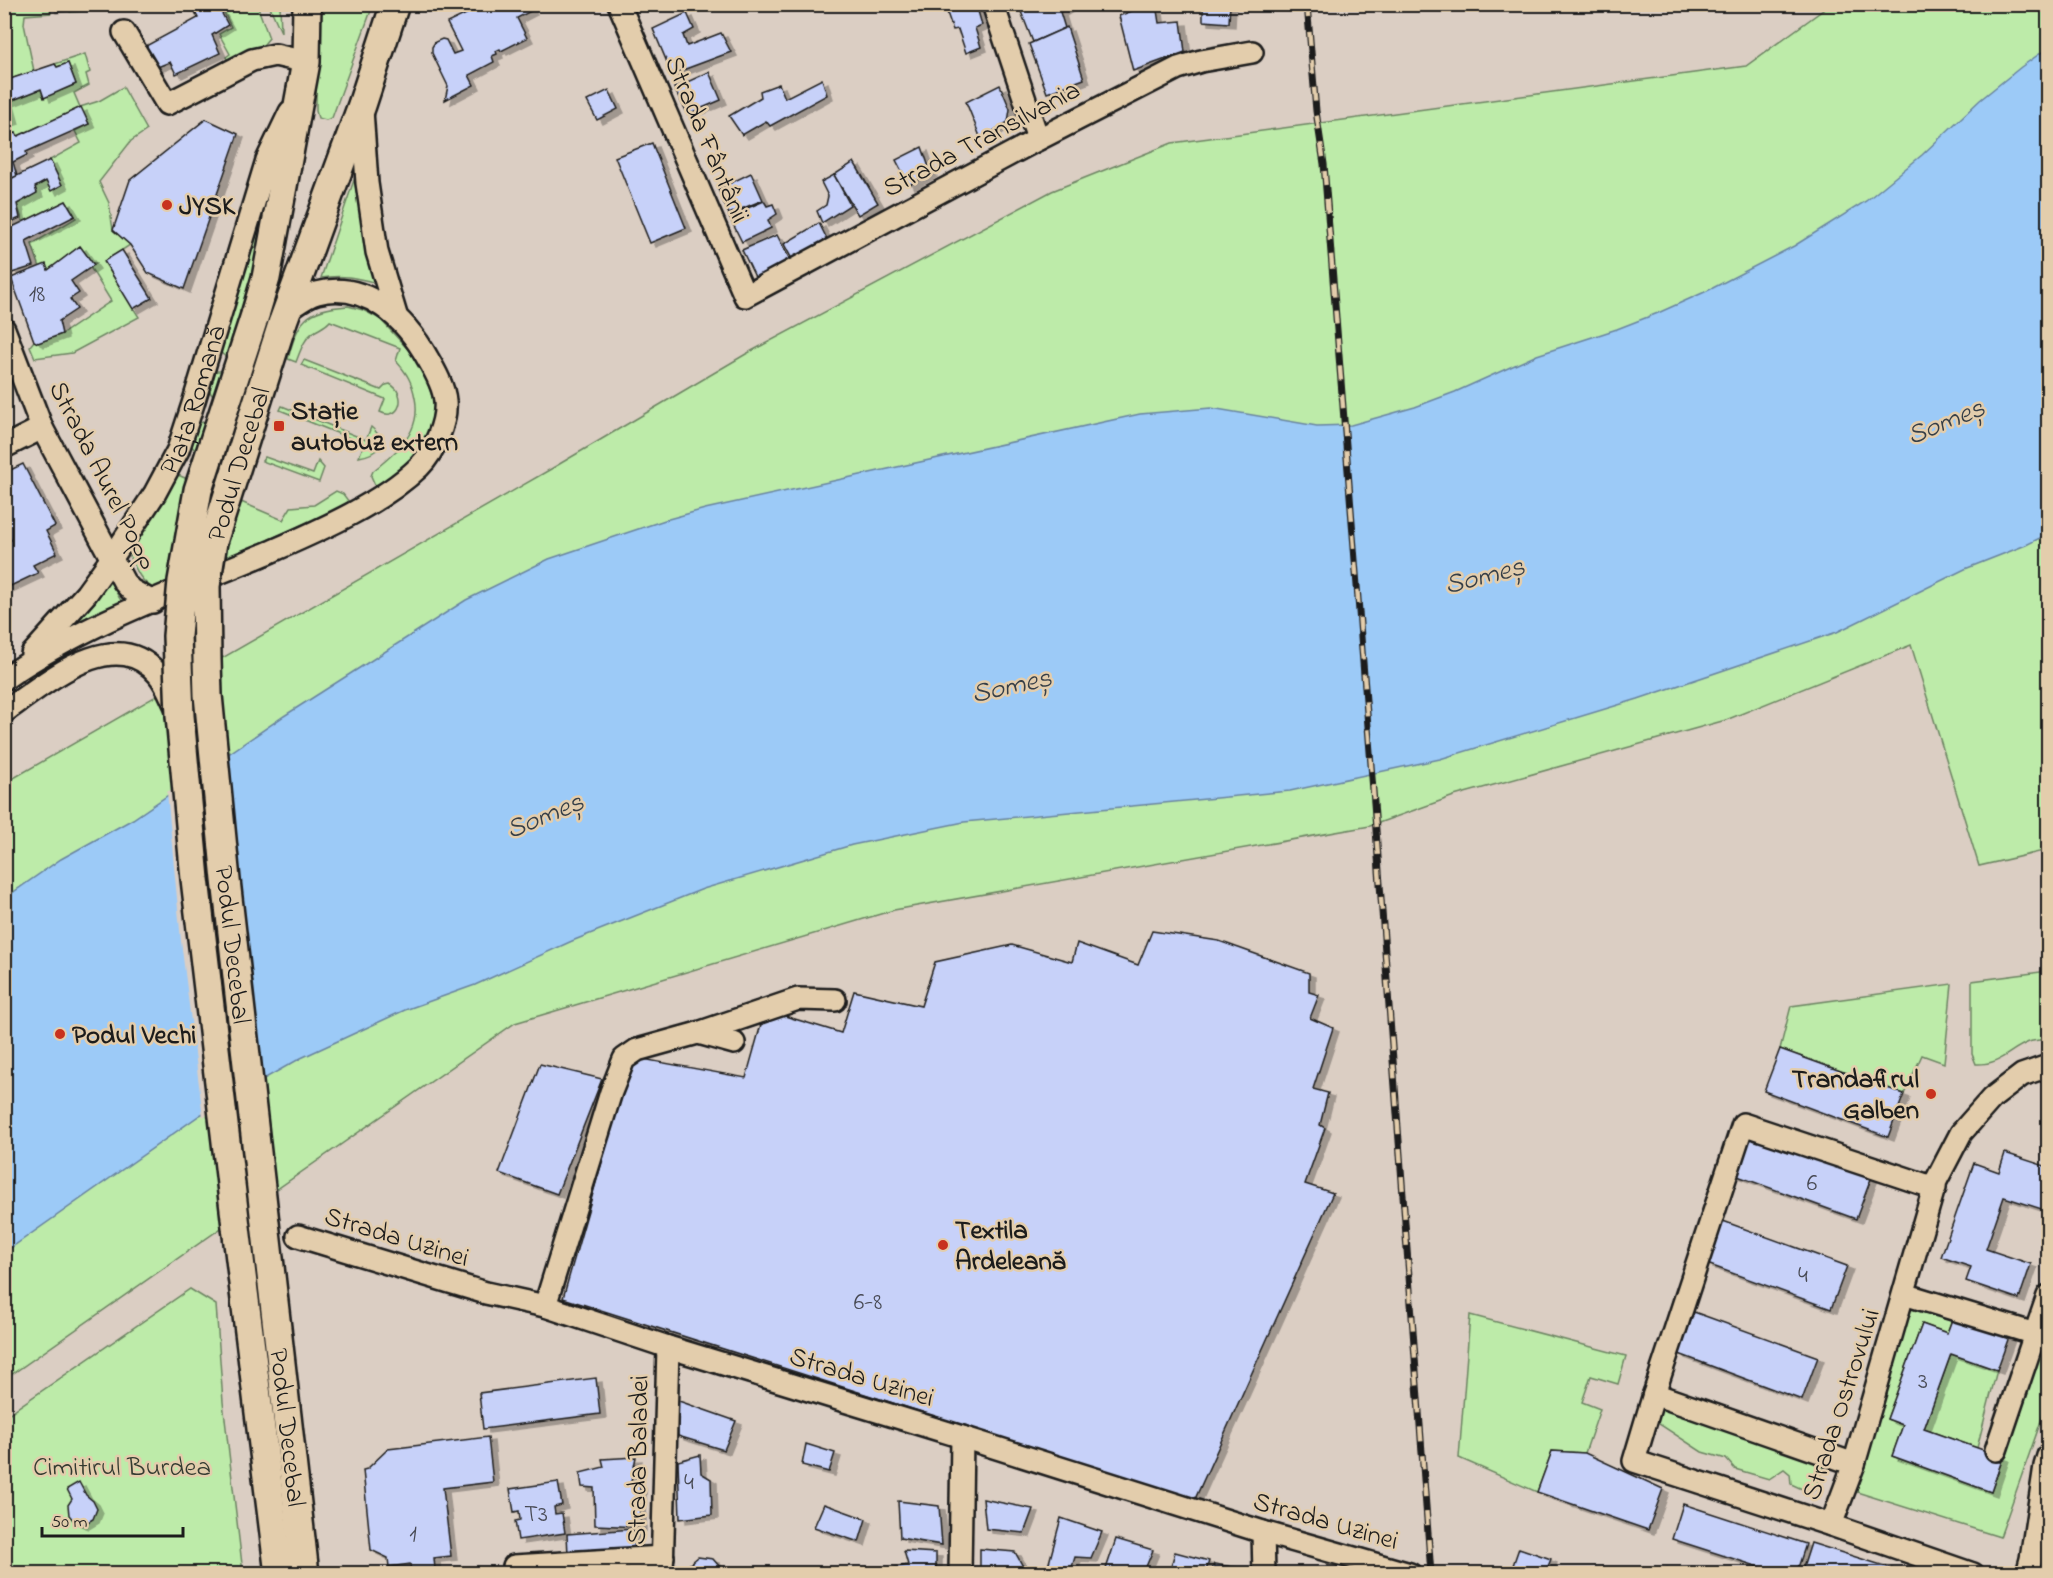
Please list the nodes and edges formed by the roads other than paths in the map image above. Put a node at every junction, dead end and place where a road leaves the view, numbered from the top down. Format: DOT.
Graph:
graph roads {
  1 [pos="292,4"];
  2 [pos="307,4"];
  3 [pos="395,4"];
  4 [pos="619,4"];
  5 [pos="993,4"];
  6 [pos="124,32"];
  7 [pos="1252,52"];
  8 [pos="306,62"];
  9 [pos="300,93"];
  10 [pos="362,105"];
  11 [pos="1038,139"];
  12 [pos="745,296"];
  13 [pos="255,315"];
  14 [pos="396,315"];
  15 [pos="286,316"];
  16 [pos="4,329"];
  17 [pos="42,428"];
  18 [pos="4,447"];
  19 [pos="112,558"];
  20 [pos="153,602"];
  21 [pos="11,674"];
  22 [pos="4,712"];
  23 [pos="180,716"];
  24 [pos="835,1000"];
  25 [pos="698,1033"];
  26 [pos="734,1043"];
  27 [pos="2049,1066"];
  28 [pos="1935,1188"];
  29 [pos="298,1236"];
  30 [pos="1904,1294"];
  31 [pos="2049,1296"];
  32 [pos="545,1306"];
  33 [pos="2035,1334"];
  34 [pos="668,1347"];
  35 [pos="1654,1394"];
  36 [pos="962,1437"];
  37 [pos="1996,1450"];
  38 [pos="2049,1456"];
  39 [pos="1854,1464"];
  40 [pos="1831,1525"];
  41 [pos="1263,1532"];
  42 [pos="663,1565"];
  43 [pos="514,1566"];
  44 [pos="279,1574"];
  45 [pos="305,1574"];
  46 [pos="960,1574"];
  47 [pos="1264,1574"];
  48 [pos="1410,1574"];
  49 [pos="1973,1574"];
  50 [pos="2027,1574"];
  1 -- 8 [label="main road"];
  2 -- 8 [label="main road, Piața Romană"];
  3 -- 10 [label="main road, Piața Romană"];
  4 -- 12 [label="street, Strada Fântânii"];
  5 -- 11 [label="street"];
  6 -- 8 [label="street"];
  7 -- 11 [label="street, Strada Transilvania"];
  8 -- 9 [label="main road, Piața Romană"];
  9 -- 13 [label="main road, Piața Romană"];
  9 -- 19 [label="street, Piața Romană"];
  10 -- 14 [label="street, Piața Romană"];
  10 -- 15 [label="main road, Piața Romană"];
  11 -- 12 [label="street, Strada Transilvania"];
  13 -- 23 [label="main road, Podul Decebal, bridge"];
  14 -- 15 [label="street, Piața Romană"];
  14 -- 20 [label="street, Piața Romană"];
  15 -- 45 [label="main road, Podul Decebal, bridge"];
  16 -- 17 [label="street, Strada Aurel Popp"];
  17 -- 18 [label="street"];
  17 -- 19 [label="street, Strada Aurel Popp"];
  19 -- 20 [label="street, Strada Aurel Popp"];
  19 -- 21 [label="street, Piața Romană"];
  20 -- 21 [label="street, Piața Romană"];
  22 -- 23 [label="street, Podul Decebal"];
  23 -- 44 [label="main road, Podul Decebal, bridge"];
  24 -- 25 [label="street"];
  25 -- 26 [label="street"];
  25 -- 32 [label="street"];
  27 -- 28 [label="street, Strada Ostrovului"];
  28 -- 30 [label="street, Strada Ostrovului"];
  28 -- 35 [label="street"];
  29 -- 32 [label="street, Strada Uzinei"];
  30 -- 33 [label="street, Strada Ostrovului"];
  30 -- 39 [label="street, Strada Ostrovului"];
  31 -- 33 [label="street"];
  32 -- 34 [label="street, Strada Uzinei"];
  33 -- 37 [label="street"];
  34 -- 36 [label="street, Strada Uzinei"];
  34 -- 42 [label="street, Strada Baladei"];
  35 -- 39 [label="street"];
  35 -- 40 [label="street"];
  36 -- 41 [label="street, Strada Uzinei"];
  36 -- 46 [label="street"];
  38 -- 50 [label="street"];
  39 -- 40 [label="street, Strada Ostrovului"];
  40 -- 49 [label="street, Strada Ostrovului"];
  41 -- 47 [label="street"];
  41 -- 48 [label="street, Strada Uzinei"];
  42 -- 43 [label="street"];
}
